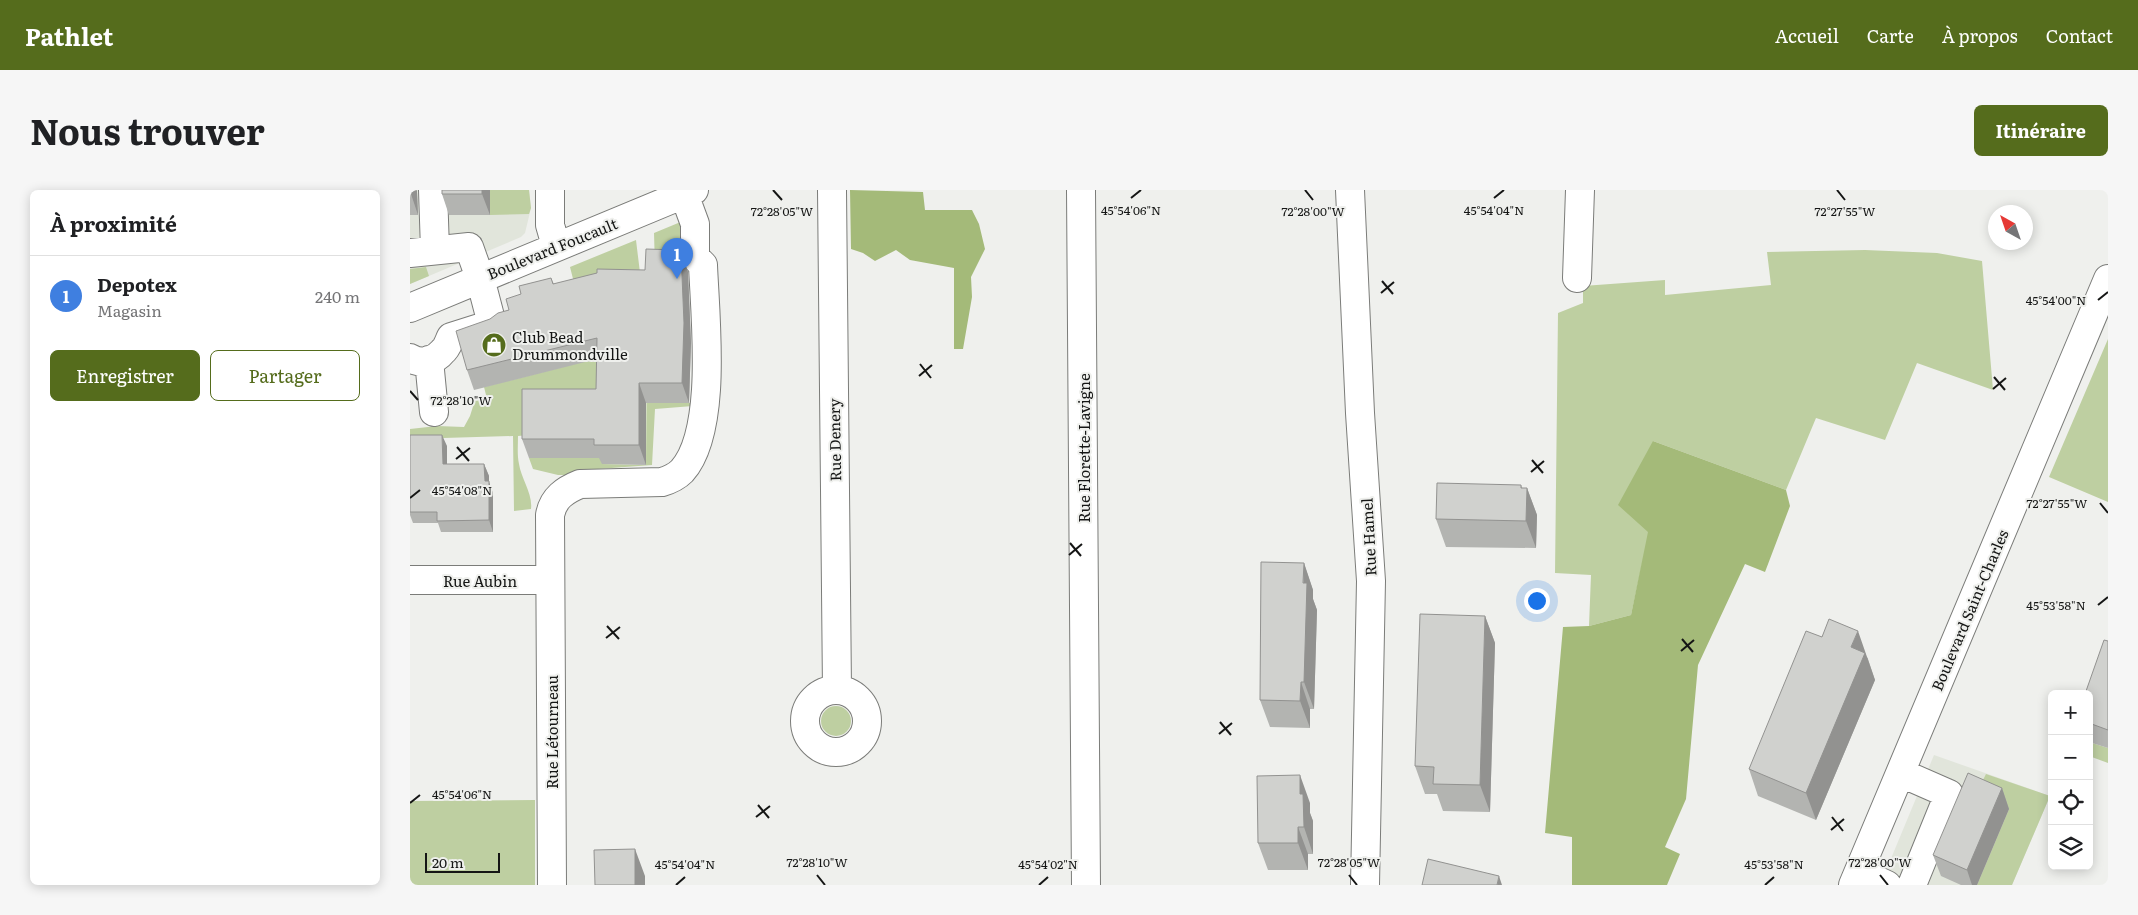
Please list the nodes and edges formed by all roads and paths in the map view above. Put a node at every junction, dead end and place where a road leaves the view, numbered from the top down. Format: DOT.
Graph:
graph roads {
  1 [pos="550,190"];
  2 [pos="832,190"];
  3 [pos="1081,190"];
  4 [pos="1350,190"];
  5 [pos="1580,190"];
  6 [pos="689,192"];
  7 [pos="426,198"];
  8 [pos="556,246"];
  9 [pos="422,252"];
  10 [pos="480,278"];
  11 [pos="1577,278"];
  12 [pos="2108,279"];
  13 [pos="410,308"];
  14 [pos="419,359"];
  15 [pos="434,412"];
  16 [pos="410,580"];
  17 [pos="550,580"];
  18 [pos="837,690"];
  19 [pos="1901,773"];
  20 [pos="1856,879"];
  21 [pos="552,885"];
  22 [pos="1086,885"];
  23 [pos="1365,885"];
  24 [pos="1887,885"];
  25 [pos="1912,885"];
  1 -- 8 [label="street"];
  2 -- 18 [label="street, Rue Denery"];
  3 -- 22 [label="street, Rue Florette-Lavigne"];
  4 -- 23 [label="street, Rue Hamel"];
  5 -- 11 [label="street"];
  6 -- 8 [label="street, Boulevard Foucault"];
  6 -- 17 [label="street, Rue Létourneau"];
  7 -- 9 [label="street"];
  8 -- 10 [label="street, Boulevard Foucault"];
  9 -- 10 [label="street"];
  10 -- 13 [label="street, Boulevard Foucault"];
  10 -- 14 [label="street"];
  12 -- 19 [label="street, Boulevard Saint-Charles"];
  14 -- 15 [label="street"];
  16 -- 17 [label="street, Rue Aubin"];
  17 -- 21 [label="street, Rue Létourneau"];
  19 -- 20 [label="street, Boulevard Saint-Charles"];
  19 -- 25 [label="street"];
  20 -- 24 [label="street"];
}
